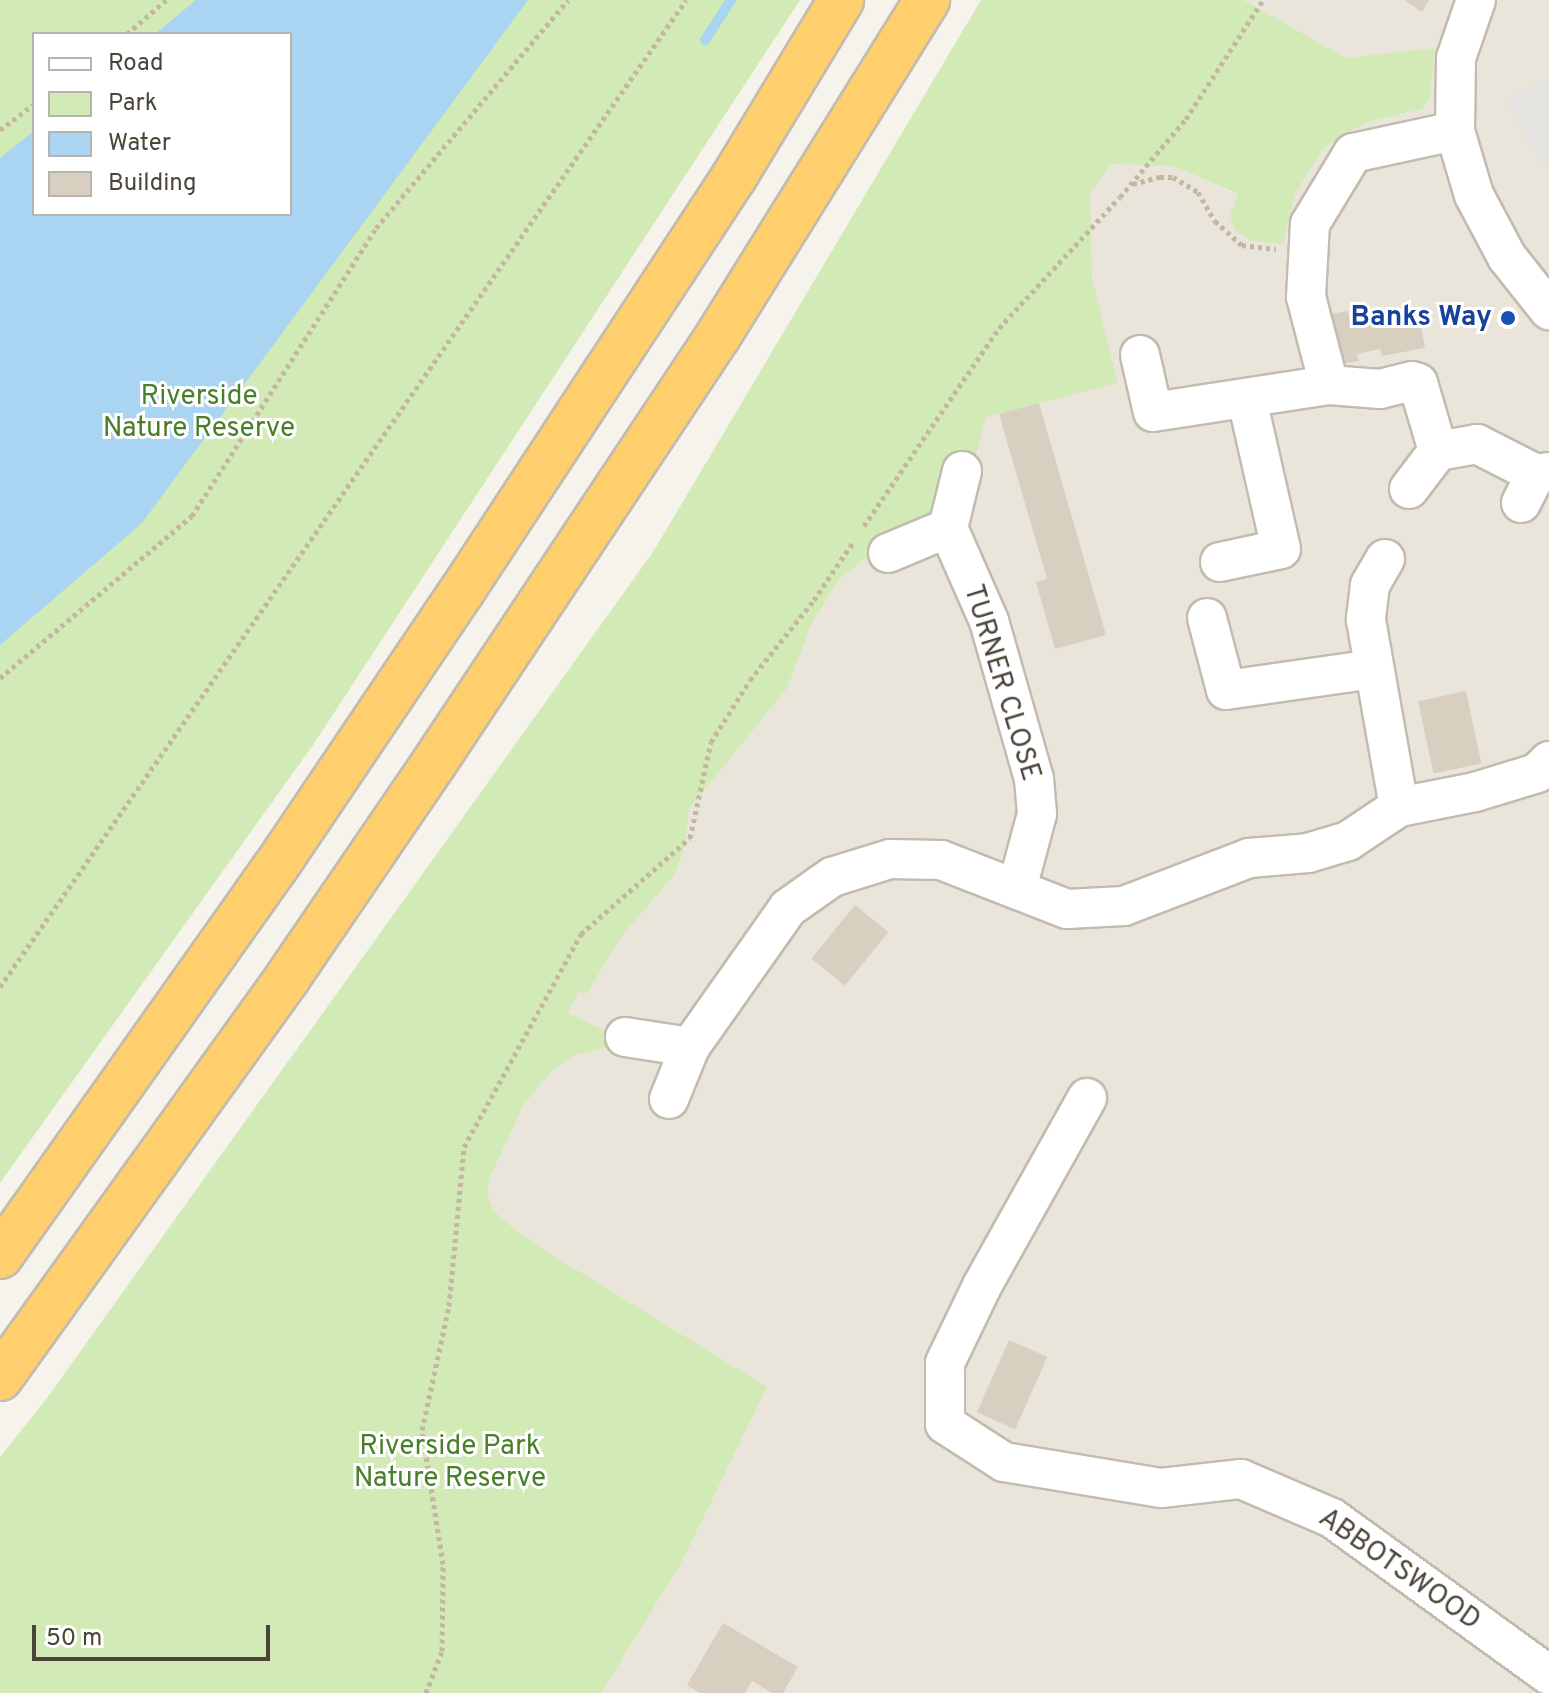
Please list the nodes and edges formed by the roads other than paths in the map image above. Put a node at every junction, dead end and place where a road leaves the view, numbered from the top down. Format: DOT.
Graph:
graph roads {
  1 [pos="841,0"];
  2 [pos="927,0"];
  3 [pos="1476,0"];
  4 [pos="1455,131"];
  5 [pos="1549,310"];
  6 [pos="1140,355"];
  7 [pos="1329,385"];
  8 [pos="1247,399"];
  9 [pos="1438,451"];
  10 [pos="962,471"];
  11 [pos="1535,483"];
  12 [pos="1409,489"];
  13 [pos="948,528"];
  14 [pos="888,553"];
  15 [pos="1385,559"];
  16 [pos="1220,562"];
  17 [pos="1207,618"];
  18 [pos="1374,669"];
  19 [pos="1549,761"];
  20 [pos="1399,807"];
  21 [pos="1017,888"];
  22 [pos="625,1037"];
  23 [pos="690,1047"];
  24 [pos="1087,1098"];
  25 [pos="669,1099"];
  26 [pos="0,1256"];
  27 [pos="0,1378"];
  28 [pos="1549,1675"];
  1 -- 26 [label="highway"];
  2 -- 27 [label="highway"];
  3 -- 4 [label="street"];
  4 -- 5 [label="street"];
  4 -- 7 [label="street"];
  6 -- 8 [label="street"];
  7 -- 8 [label="street"];
  7 -- 9 [label="street"];
  8 -- 16 [label="street"];
  9 -- 11 [label="street"];
  9 -- 12 [label="street"];
  10 -- 13 [label="street"];
  13 -- 14 [label="street"];
  13 -- 21 [label="street, TURNER CLOSE"];
  15 -- 18 [label="street"];
  17 -- 18 [label="street"];
  18 -- 20 [label="street"];
  19 -- 20 [label="street"];
  20 -- 21 [label="street"];
  21 -- 23 [label="street"];
  22 -- 23 [label="street"];
  23 -- 25 [label="street"];
  24 -- 28 [label="street, ABBOTSWOOD"];
}
